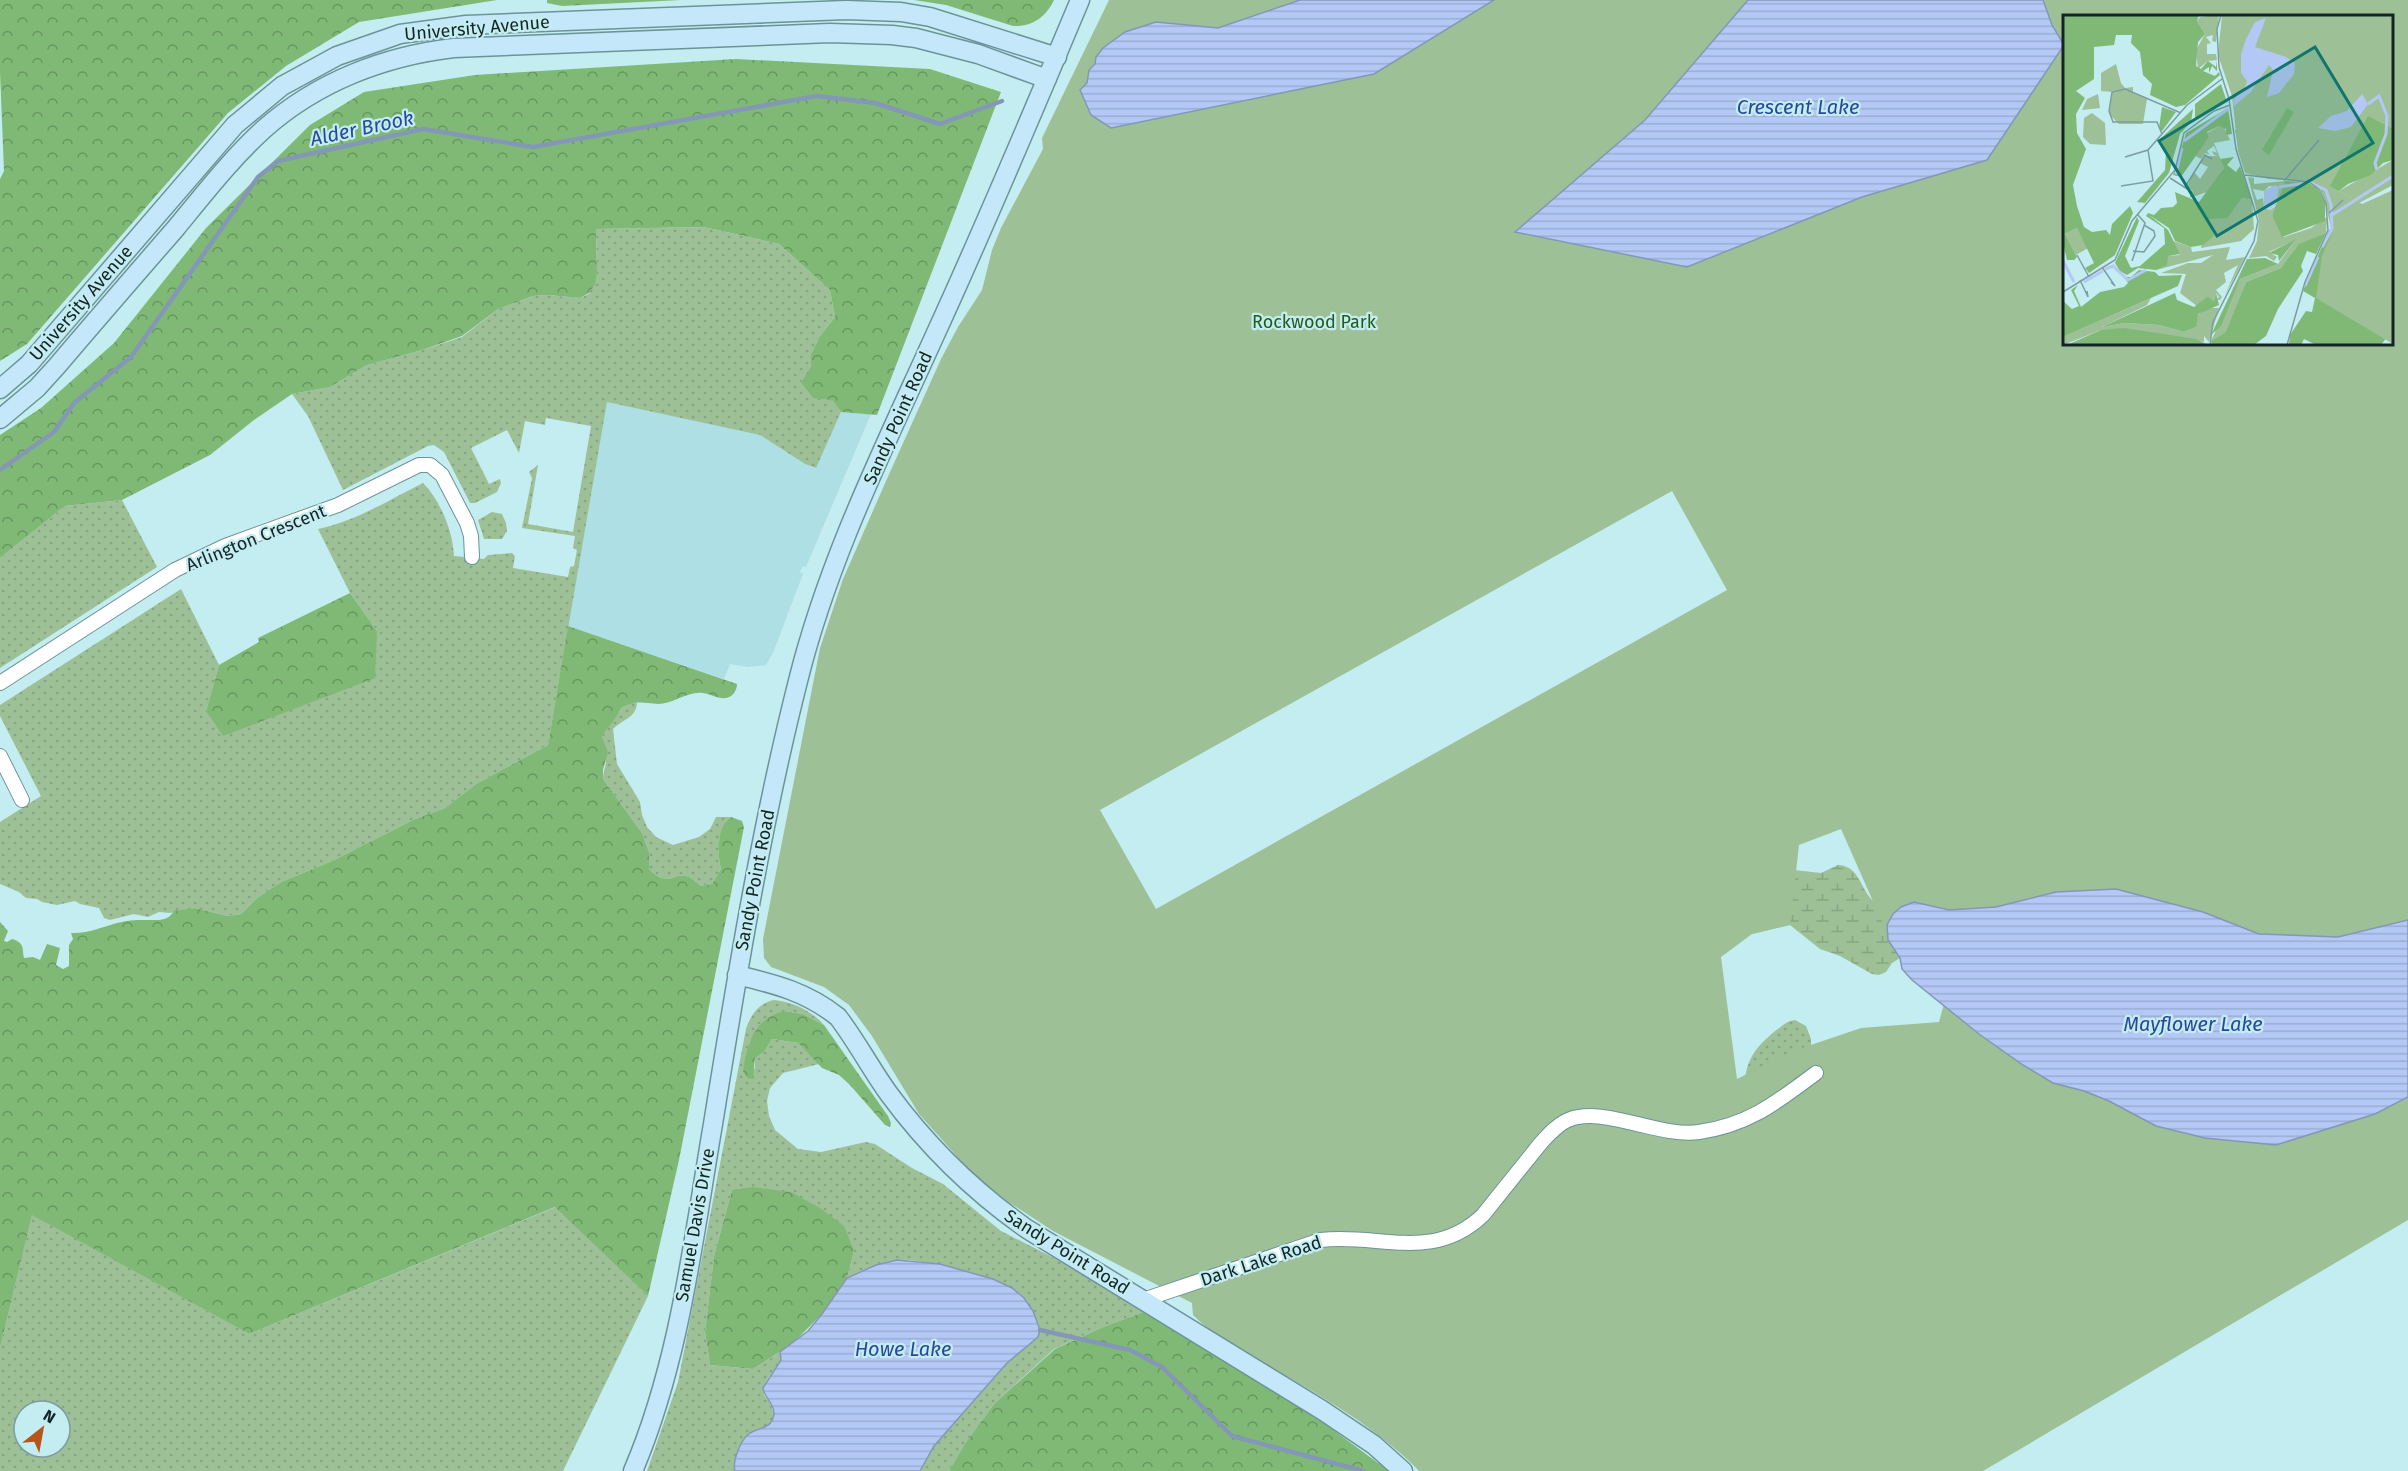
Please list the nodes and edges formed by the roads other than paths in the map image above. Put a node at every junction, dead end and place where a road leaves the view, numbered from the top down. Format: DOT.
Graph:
graph roads {
  1 [pos="1080,0"];
  2 [pos="1056,57"];
  3 [pos="1047,79"];
  4 [pos="0,389"];
  5 [pos="0,419"];
  6 [pos="472,557"];
  7 [pos="0,683"];
  8 [pos="0,756"];
  9 [pos="22,801"];
  10 [pos="737,975"];
  11 [pos="1816,1073"];
  12 [pos="1143,1300"];
  13 [pos="633,1471"];
  14 [pos="1403,1471"];
  1 -- 2 [label="main road, Sandy Point Road"];
  2 -- 3 [label="main road, Sandy Point Road"];
  2 -- 4 [label="main road, University Avenue"];
  3 -- 5 [label="main road, University Avenue"];
  3 -- 10 [label="main road, Sandy Point Road"];
  6 -- 7 [label="street, Arlington Crescent"];
  8 -- 9 [label="street"];
  10 -- 12 [label="main road, Sandy Point Road"];
  10 -- 13 [label="main road, Samuel Davis Drive"];
  11 -- 12 [label="street, Dark Lake Road"];
  12 -- 14 [label="main road, Sandy Point Road"];
}
